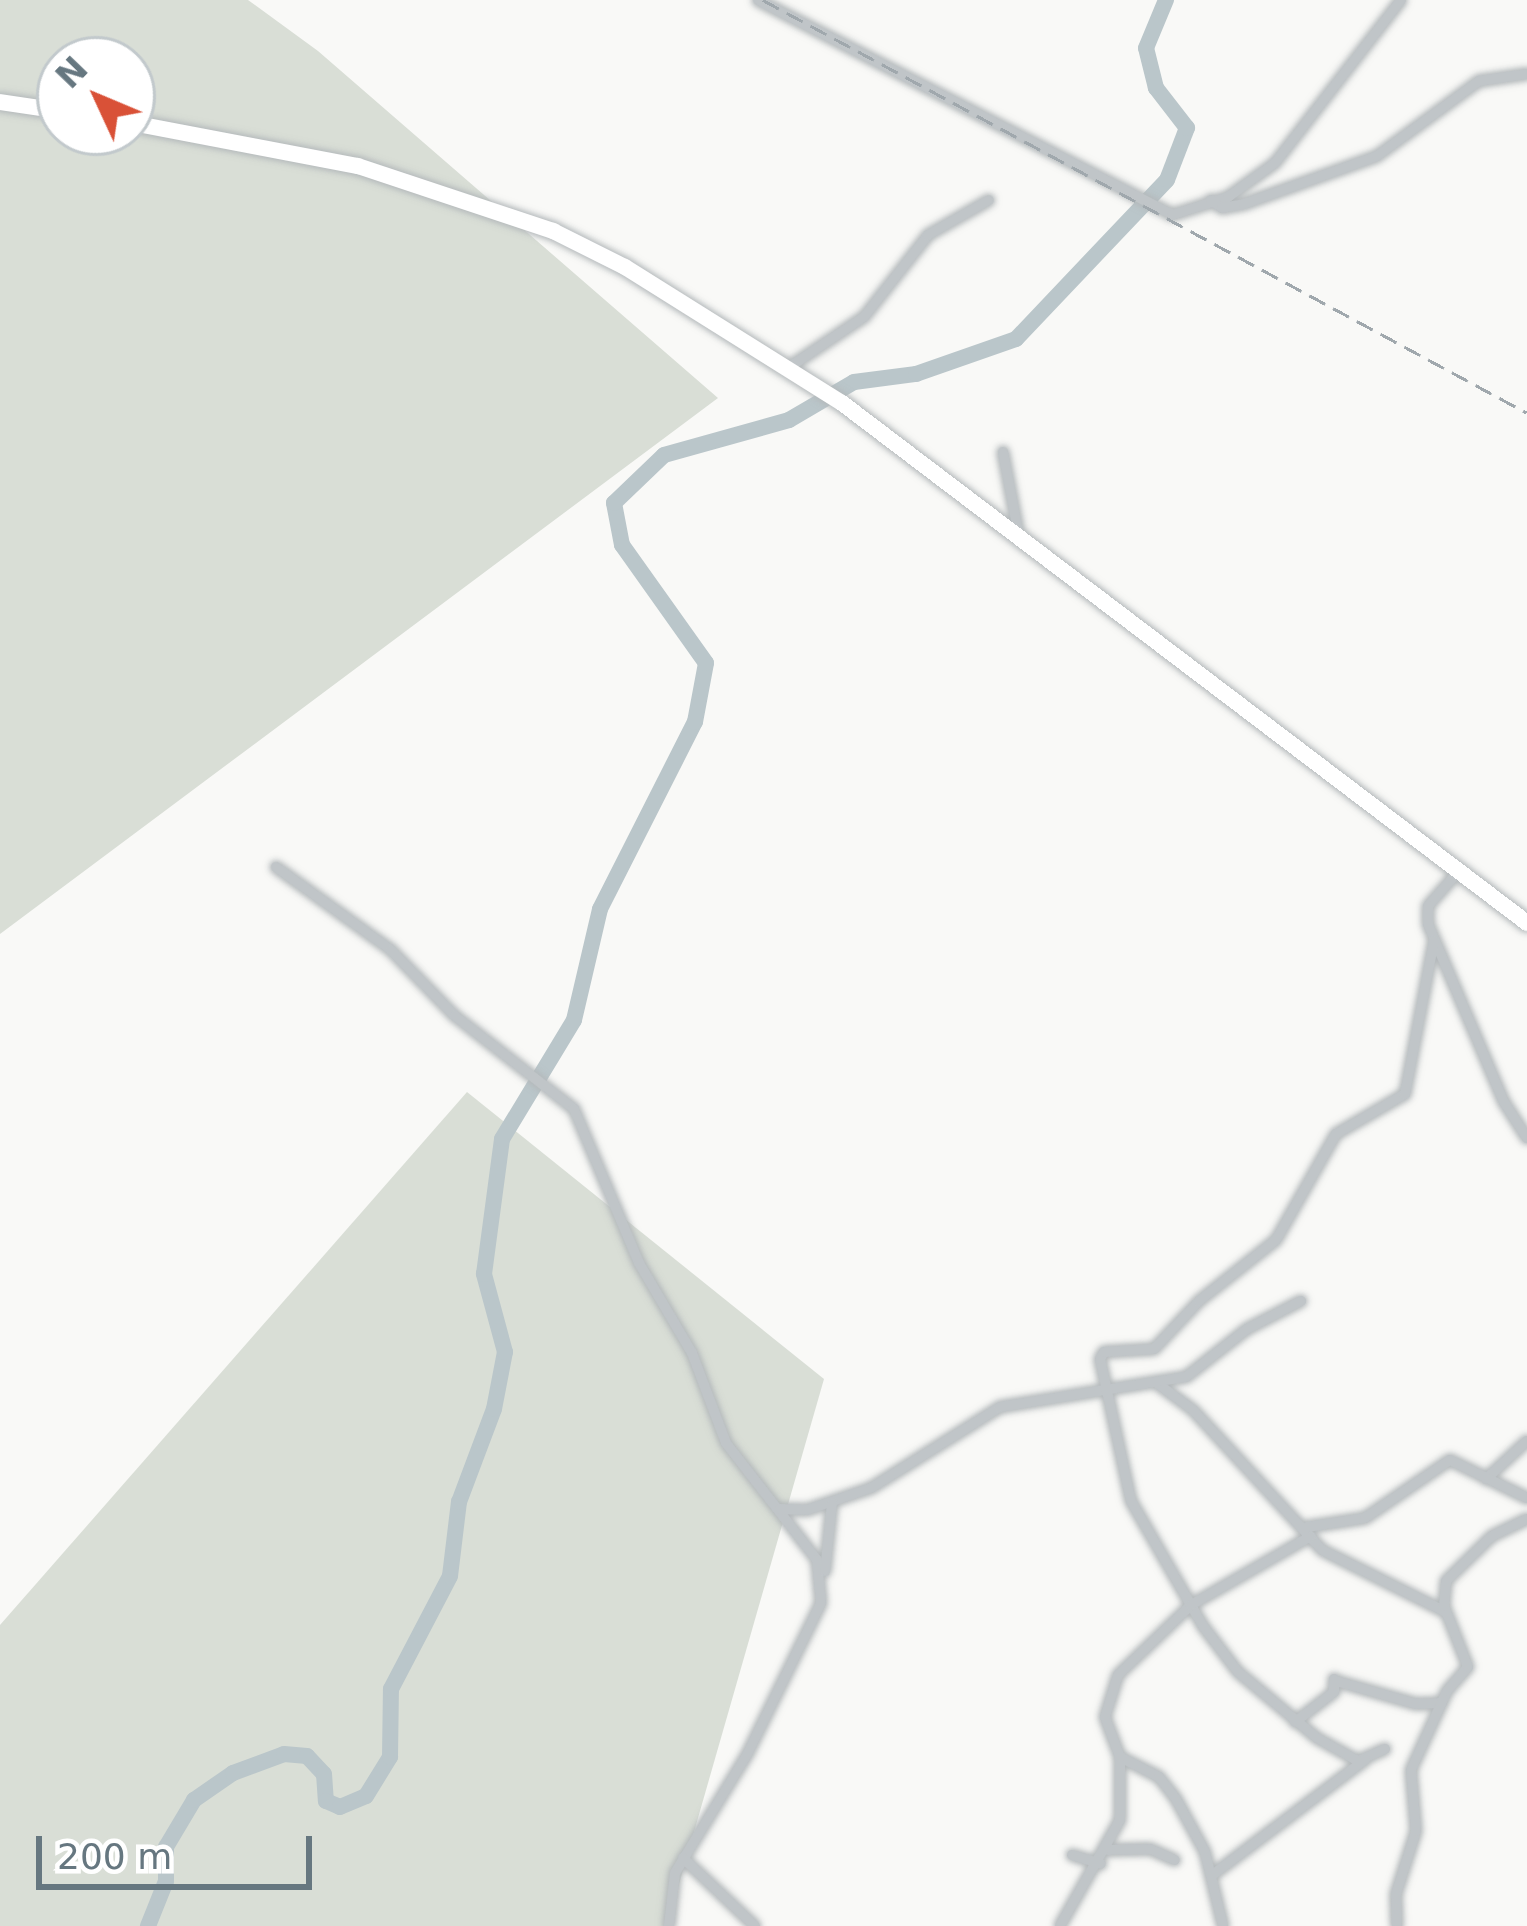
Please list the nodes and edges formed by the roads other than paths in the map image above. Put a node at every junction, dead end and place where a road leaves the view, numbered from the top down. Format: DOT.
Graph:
graph roads {
  1 [pos="758,0"];
  2 [pos="1401,0"];
  3 [pos="1527,74"];
  4 [pos="0,102"];
  5 [pos="36,107"];
  6 [pos="156,128"];
  7 [pos="989,200"];
  8 [pos="1211,200"];
  9 [pos="785,369"];
  10 [pos="1003,452"];
  11 [pos="1028,544"];
  12 [pos="276,868"];
  13 [pos="1458,872"];
  14 [pos="1523,914"];
  15 [pos="1434,941"];
  16 [pos="1527,1138"];
  17 [pos="1301,1301"];
  18 [pos="1157,1383"];
  19 [pos="1108,1392"];
  20 [pos="1527,1441"];
  21 [pos="1486,1479"];
  22 [pos="1527,1498"];
  23 [pos="832,1503"];
  24 [pos="780,1509"];
  25 [pos="1527,1519"];
  26 [pos="1309,1532"];
  27 [pos="824,1580"];
  28 [pos="1191,1605"];
  29 [pos="1446,1612"];
  30 [pos="1442,1703"];
  31 [pos="1295,1722"];
  32 [pos="1384,1749"];
  33 [pos="1120,1757"];
  34 [pos="1365,1760"];
  35 [pos="1108,1850"];
  36 [pos="1072,1855"];
  37 [pos="683,1858"];
  38 [pos="1174,1860"];
  39 [pos="1101,1864"];
  40 [pos="1211,1876"];
  41 [pos="669,1926"];
  42 [pos="755,1926"];
  43 [pos="1060,1926"];
  44 [pos="1223,1926"];
  45 [pos="1397,1926"];
  1 -- 8 [label="street"];
  2 -- 8 [label="street"];
  3 -- 8 [label="street"];
  4 -- 5 [label="highway"];
  6 -- 9 [label="highway"];
  7 -- 9 [label="street"];
  9 -- 11 [label="highway"];
  10 -- 11 [label="street"];
  11 -- 13 [label="highway"];
  12 -- 24 [label="street"];
  13 -- 14 [label="highway"];
  13 -- 15 [label="street"];
  15 -- 16 [label="street"];
  15 -- 19 [label="street"];
  17 -- 18 [label="street"];
  18 -- 19 [label="street"];
  18 -- 26 [label="street"];
  19 -- 23 [label="street"];
  19 -- 28 [label="street"];
  20 -- 21 [label="street"];
  21 -- 22 [label="street"];
  21 -- 26 [label="street"];
  23 -- 24 [label="street"];
  23 -- 27 [label="street"];
  24 -- 27 [label="street"];
  25 -- 29 [label="street"];
  26 -- 28 [label="street"];
  26 -- 29 [label="street"];
  27 -- 37 [label="street"];
  28 -- 31 [label="street"];
  28 -- 33 [label="street"];
  29 -- 30 [label="street"];
  30 -- 31 [label="street"];
  30 -- 45 [label="street"];
  31 -- 34 [label="street"];
  32 -- 34 [label="street"];
  33 -- 35 [label="street"];
  33 -- 40 [label="street"];
  34 -- 40 [label="street"];
  35 -- 38 [label="street"];
  35 -- 39 [label="street"];
  36 -- 39 [label="street"];
  37 -- 41 [label="street"];
  37 -- 42 [label="street"];
  39 -- 43 [label="street"];
  40 -- 44 [label="street"];
}
